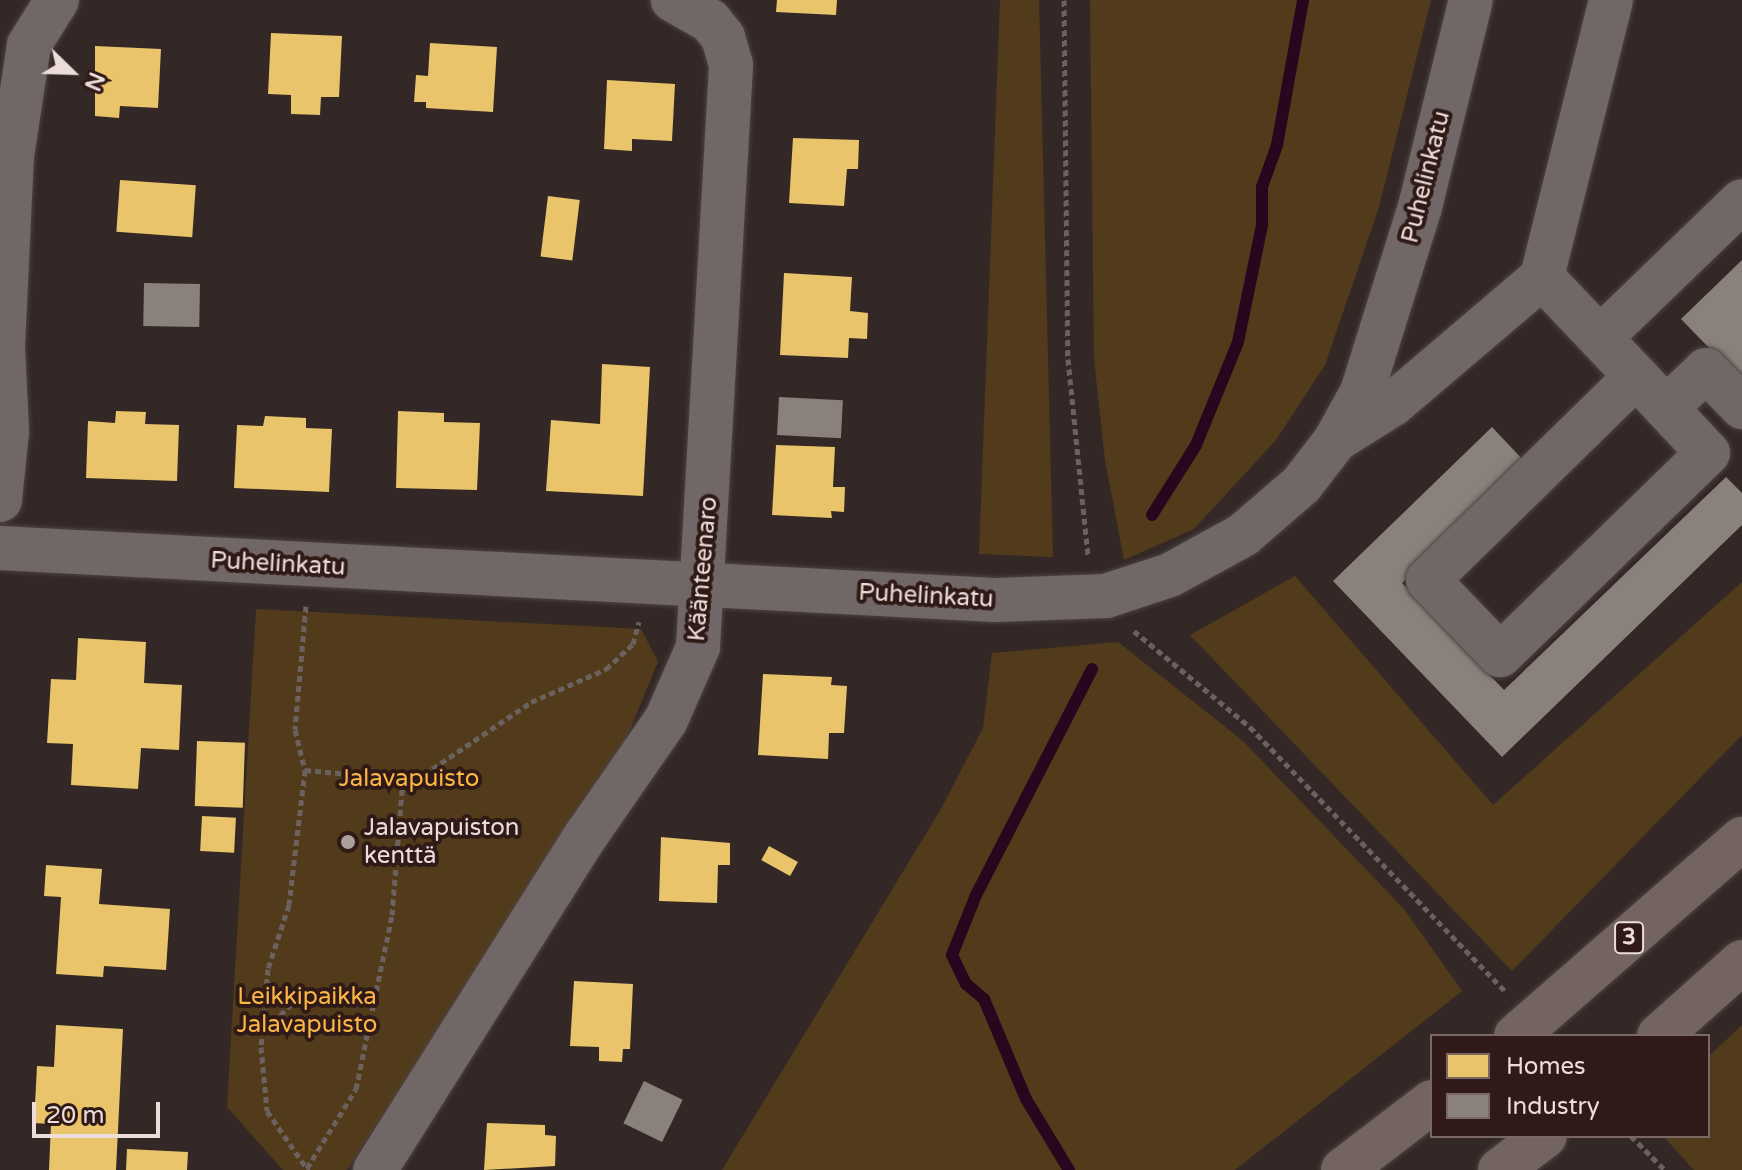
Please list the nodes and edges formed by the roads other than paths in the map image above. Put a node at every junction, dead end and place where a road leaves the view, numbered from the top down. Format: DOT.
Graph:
graph roads {
  1 [pos="57,0"];
  2 [pos="673,0"];
  3 [pos="1471,0"];
  4 [pos="1611,0"];
  5 [pos="1742,201"];
  6 [pos="1542,277"];
  7 [pos="1600,338"];
  8 [pos="1636,376"];
  9 [pos="1742,407"];
  10 [pos="1666,408"];
  11 [pos="1335,441"];
  12 [pos="0,500"];
  13 [pos="0,548"];
  14 [pos="704,584"];
  15 [pos="1742,839"];
  16 [pos="1742,962"];
  17 [pos="1518,1034"];
  18 [pos="1661,1034"];
  19 [pos="1430,1104"];
  20 [pos="1542,1138"];
  21 [pos="375,1170"];
  22 [pos="1343,1170"];
  23 [pos="1500,1170"];
  1 -- 12 [label="street"];
  2 -- 14 [label="street, Käänteenaro"];
  3 -- 11 [label="street, Puhelinkatu"];
  4 -- 6 [label="street"];
  5 -- 7 [label="street"];
  6 -- 7 [label="street"];
  6 -- 11 [label="street"];
  7 -- 8 [label="street"];
  8 -- 10 [label="street"];
  8 -- 10 [label="street"];
  9 -- 10 [label="street"];
  11 -- 14 [label="street, Puhelinkatu"];
  13 -- 14 [label="street, Puhelinkatu"];
  14 -- 21 [label="street, Käänteenaro"];
  15 -- 17 [label="highway, 3"];
  16 -- 18 [label="highway"];
  19 -- 22 [label="highway"];
  20 -- 23 [label="highway"];
}
